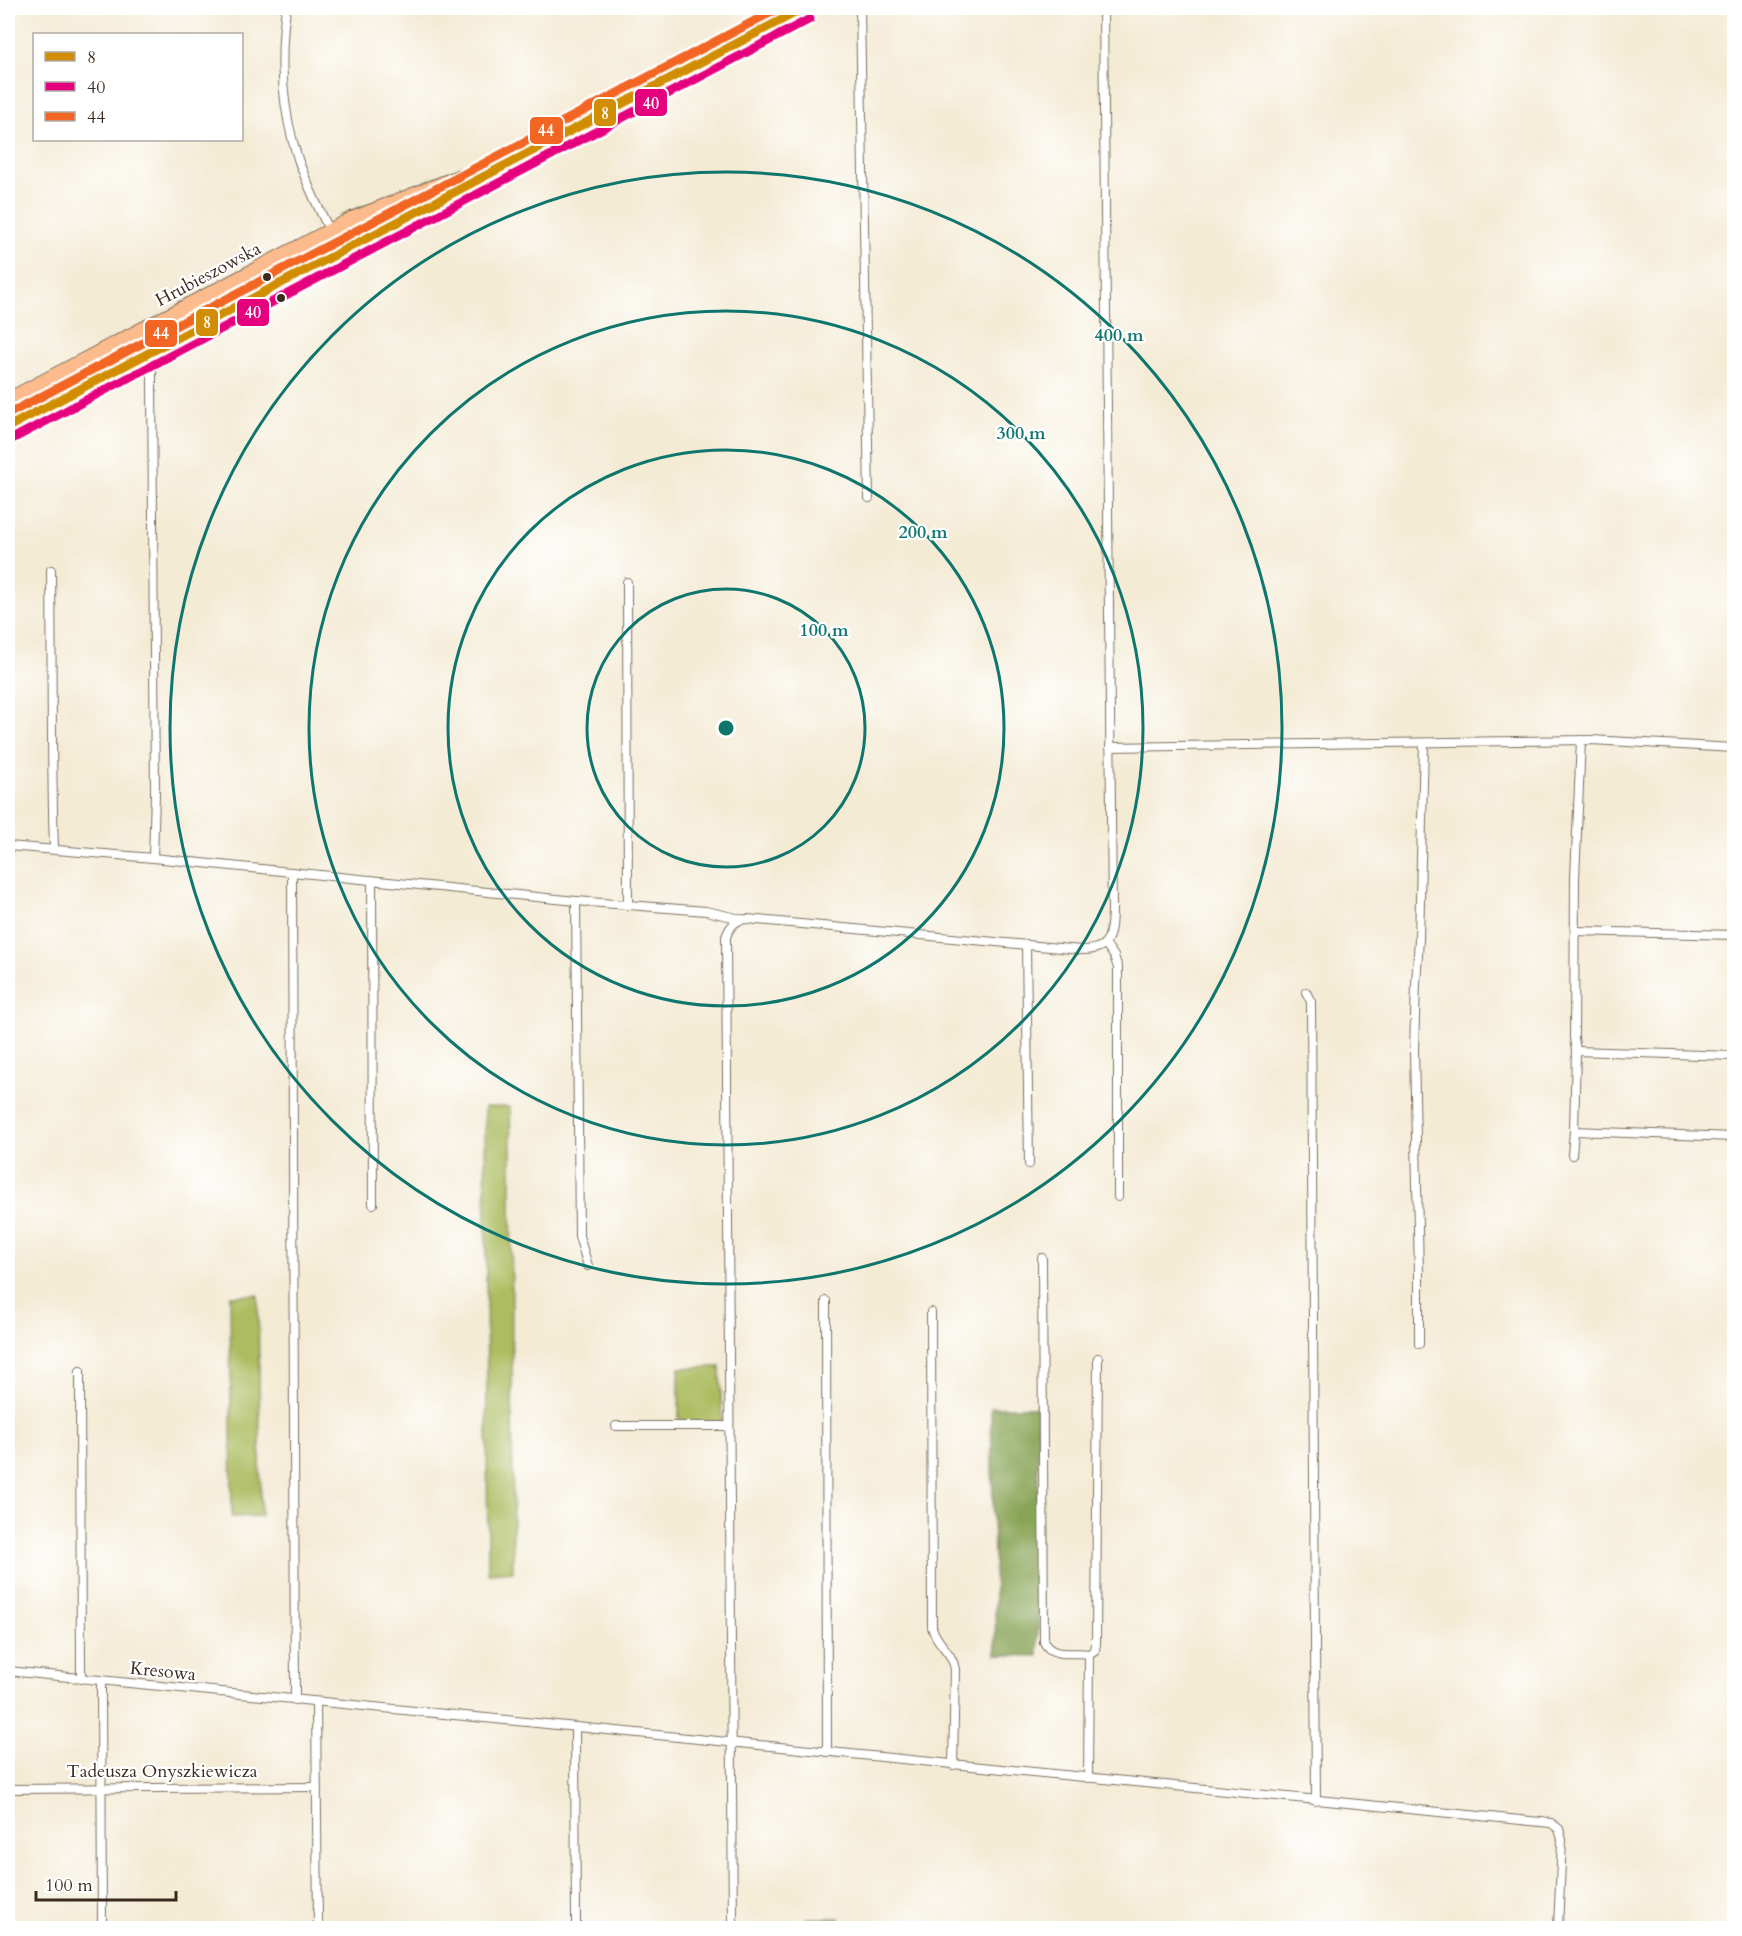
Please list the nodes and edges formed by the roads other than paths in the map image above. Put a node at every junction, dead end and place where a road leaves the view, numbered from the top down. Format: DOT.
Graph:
graph roads {
  1 [pos="286,8"];
  2 [pos="804,8"];
  3 [pos="860,8"];
  4 [pos="1103,8"];
  5 [pos="539,147"];
  6 [pos="334,228"];
  7 [pos="345,249"];
  8 [pos="144,355"];
  9 [pos="8,400"];
  10 [pos="8,427"];
  11 [pos="869,498"];
  12 [pos="51,570"];
  13 [pos="627,582"];
  14 [pos="1581,740"];
  15 [pos="1424,743"];
  16 [pos="1110,747"];
  17 [pos="1734,748"];
  18 [pos="8,846"];
  19 [pos="54,849"];
  20 [pos="153,858"];
  21 [pos="292,872"];
  22 [pos="372,880"];
  23 [pos="576,901"];
  24 [pos="628,905"];
  25 [pos="741,919"];
  26 [pos="1575,931"];
  27 [pos="1734,935"];
  28 [pos="1106,943"];
  29 [pos="1026,944"];
  30 [pos="1306,992"];
  31 [pos="1576,1050"];
  32 [pos="1734,1056"];
  33 [pos="1574,1131"];
  34 [pos="1734,1137"];
  35 [pos="1572,1155"];
  36 [pos="1029,1164"];
  37 [pos="1118,1197"];
  38 [pos="373,1204"];
  39 [pos="1042,1258"];
  40 [pos="588,1266"];
  41 [pos="826,1300"];
  42 [pos="931,1312"];
  43 [pos="1419,1344"];
  44 [pos="1098,1358"];
  45 [pos="80,1371"];
  46 [pos="616,1426"];
  47 [pos="729,1426"];
  48 [pos="1089,1654"];
  49 [pos="8,1671"];
  50 [pos="81,1679"];
  51 [pos="101,1681"];
  52 [pos="295,1700"];
  53 [pos="316,1702"];
  54 [pos="574,1727"];
  55 [pos="731,1742"];
  56 [pos="827,1752"];
  57 [pos="953,1766"];
  58 [pos="1088,1779"];
  59 [pos="317,1787"];
  60 [pos="101,1788"];
  61 [pos="8,1789"];
  62 [pos="1316,1801"];
  63 [pos="102,1929"];
  64 [pos="318,1929"];
  65 [pos="576,1929"];
  66 [pos="733,1929"];
  67 [pos="1558,1929"];
  1 -- 6 [label="street"];
  2 -- 5 [label="main road"];
  3 -- 11 [label="street"];
  4 -- 16 [label="street"];
  5 -- 6 [label="main road, Hrubieszowska"];
  5 -- 7 [label="main road"];
  6 -- 7 [label="street"];
  6 -- 9 [label="main road, Hrubieszowska"];
  7 -- 8 [label="main road"];
  8 -- 10 [label="main road"];
  8 -- 20 [label="street"];
  12 -- 19 [label="street"];
  13 -- 24 [label="street"];
  14 -- 15 [label="street"];
  14 -- 17 [label="street"];
  14 -- 26 [label="street"];
  15 -- 16 [label="street"];
  15 -- 43 [label="street"];
  16 -- 28 [label="street"];
  18 -- 19 [label="street"];
  19 -- 20 [label="street"];
  20 -- 21 [label="street"];
  21 -- 22 [label="street"];
  21 -- 52 [label="street"];
  22 -- 23 [label="street"];
  22 -- 38 [label="street"];
  23 -- 24 [label="street"];
  23 -- 40 [label="street"];
  24 -- 25 [label="street"];
  25 -- 29 [label="street"];
  25 -- 47 [label="street"];
  26 -- 27 [label="street"];
  26 -- 31 [label="street"];
  28 -- 29 [label="street"];
  28 -- 37 [label="street"];
  29 -- 36 [label="street"];
  30 -- 62 [label="street"];
  31 -- 32 [label="street"];
  31 -- 33 [label="street"];
  33 -- 34 [label="street"];
  33 -- 35 [label="street"];
  39 -- 48 [label="street"];
  41 -- 56 [label="street"];
  42 -- 57 [label="street"];
  44 -- 48 [label="street"];
  45 -- 50 [label="street"];
  46 -- 47 [label="street"];
  47 -- 55 [label="street"];
  48 -- 58 [label="street"];
  49 -- 50 [label="street, Kresowa"];
  50 -- 51 [label="street, Kresowa"];
  51 -- 52 [label="street, Kresowa"];
  51 -- 60 [label="street"];
  52 -- 53 [label="street, Kresowa"];
  53 -- 54 [label="street, Kresowa"];
  53 -- 59 [label="street"];
  54 -- 55 [label="street, Kresowa"];
  54 -- 65 [label="street"];
  55 -- 56 [label="street, Kresowa"];
  55 -- 66 [label="street"];
  56 -- 57 [label="street, Kresowa"];
  57 -- 58 [label="street, Kresowa"];
  58 -- 62 [label="street, Kresowa"];
  59 -- 60 [label="street, Tadeusza Onyszkiewicza"];
  59 -- 64 [label="street"];
  60 -- 61 [label="street, Tadeusza Onyszkiewicza"];
  60 -- 63 [label="street"];
  62 -- 67 [label="street, Kresowa"];
}
